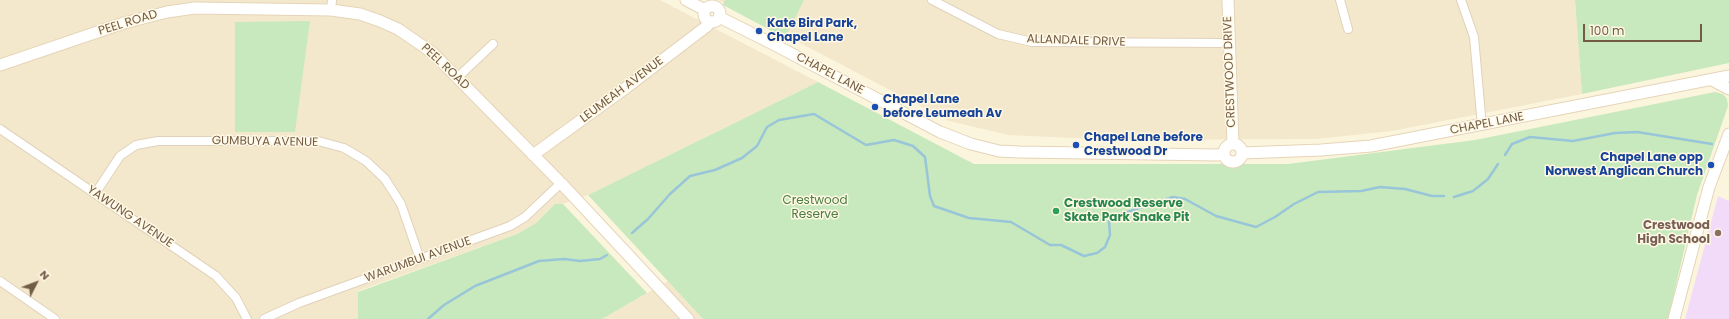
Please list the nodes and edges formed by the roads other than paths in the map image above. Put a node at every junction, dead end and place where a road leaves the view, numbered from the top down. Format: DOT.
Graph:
graph roads {
  1 [pos="686,0"];
  2 [pos="933,0"];
  3 [pos="1228,0"];
  4 [pos="1340,0"];
  5 [pos="1461,0"];
  6 [pos="332,5"];
  7 [pos="714,20"];
  8 [pos="1348,29"];
  9 [pos="1230,43"];
  10 [pos="493,44"];
  11 [pos="0,65"];
  12 [pos="1729,76"];
  13 [pos="458,77"];
  14 [pos="1712,80"];
  15 [pos="1729,89"];
  16 [pos="1482,126"];
  17 [pos="0,128"];
  18 [pos="1729,134"];
  19 [pos="1233,144"];
  20 [pos="1242,153"];
  21 [pos="1224,154"];
  22 [pos="533,155"];
  23 [pos="561,183"];
  24 [pos="95,194"];
  25 [pos="420,259"];
  26 [pos="0,281"];
  27 [pos="56,319"];
  28 [pos="247,319"];
  29 [pos="264,319"];
  30 [pos="688,319"];
  31 [pos="1674,319"];
  1 -- 7 [label="street"];
  2 -- 9 [label="street, ALLANDALE DRIVE"];
  3 -- 9 [label="street, CRESTWOOD DRIVE"];
  4 -- 8 [label="street"];
  5 -- 16 [label="street"];
  6 -- 11 [label="street, PEEL ROAD"];
  6 -- 13 [label="street, PEEL ROAD"];
  7 -- 21 [label="street, CHAPEL LANE"];
  7 -- 22 [label="street, LEUMEAH AVENUE"];
  9 -- 19 [label="street, CRESTWOOD DRIVE"];
  10 -- 13 [label="street"];
  12 -- 14 [label="street, CHAPEL LANE"];
  13 -- 22 [label="street, PEEL ROAD"];
  14 -- 15 [label="street"];
  14 -- 16 [label="street, CHAPEL LANE"];
  16 -- 20 [label="street, CHAPEL LANE"];
  17 -- 24 [label="street, YAWUNG AVENUE"];
  18 -- 31 [label="street"];
  19 -- 20 [label="street"];
  19 -- 21 [label="street"];
  20 -- 21 [label="street"];
  22 -- 23 [label="street, PEEL ROAD"];
  23 -- 25 [label="street, WARUMBUI AVENUE"];
  23 -- 30 [label="street, PEEL ROAD"];
  24 -- 25 [label="street, GUMBUYA AVENUE"];
  24 -- 28 [label="street, YAWUNG AVENUE"];
  25 -- 29 [label="street, WARUMBUI AVENUE"];
  26 -- 27 [label="street"];
}
